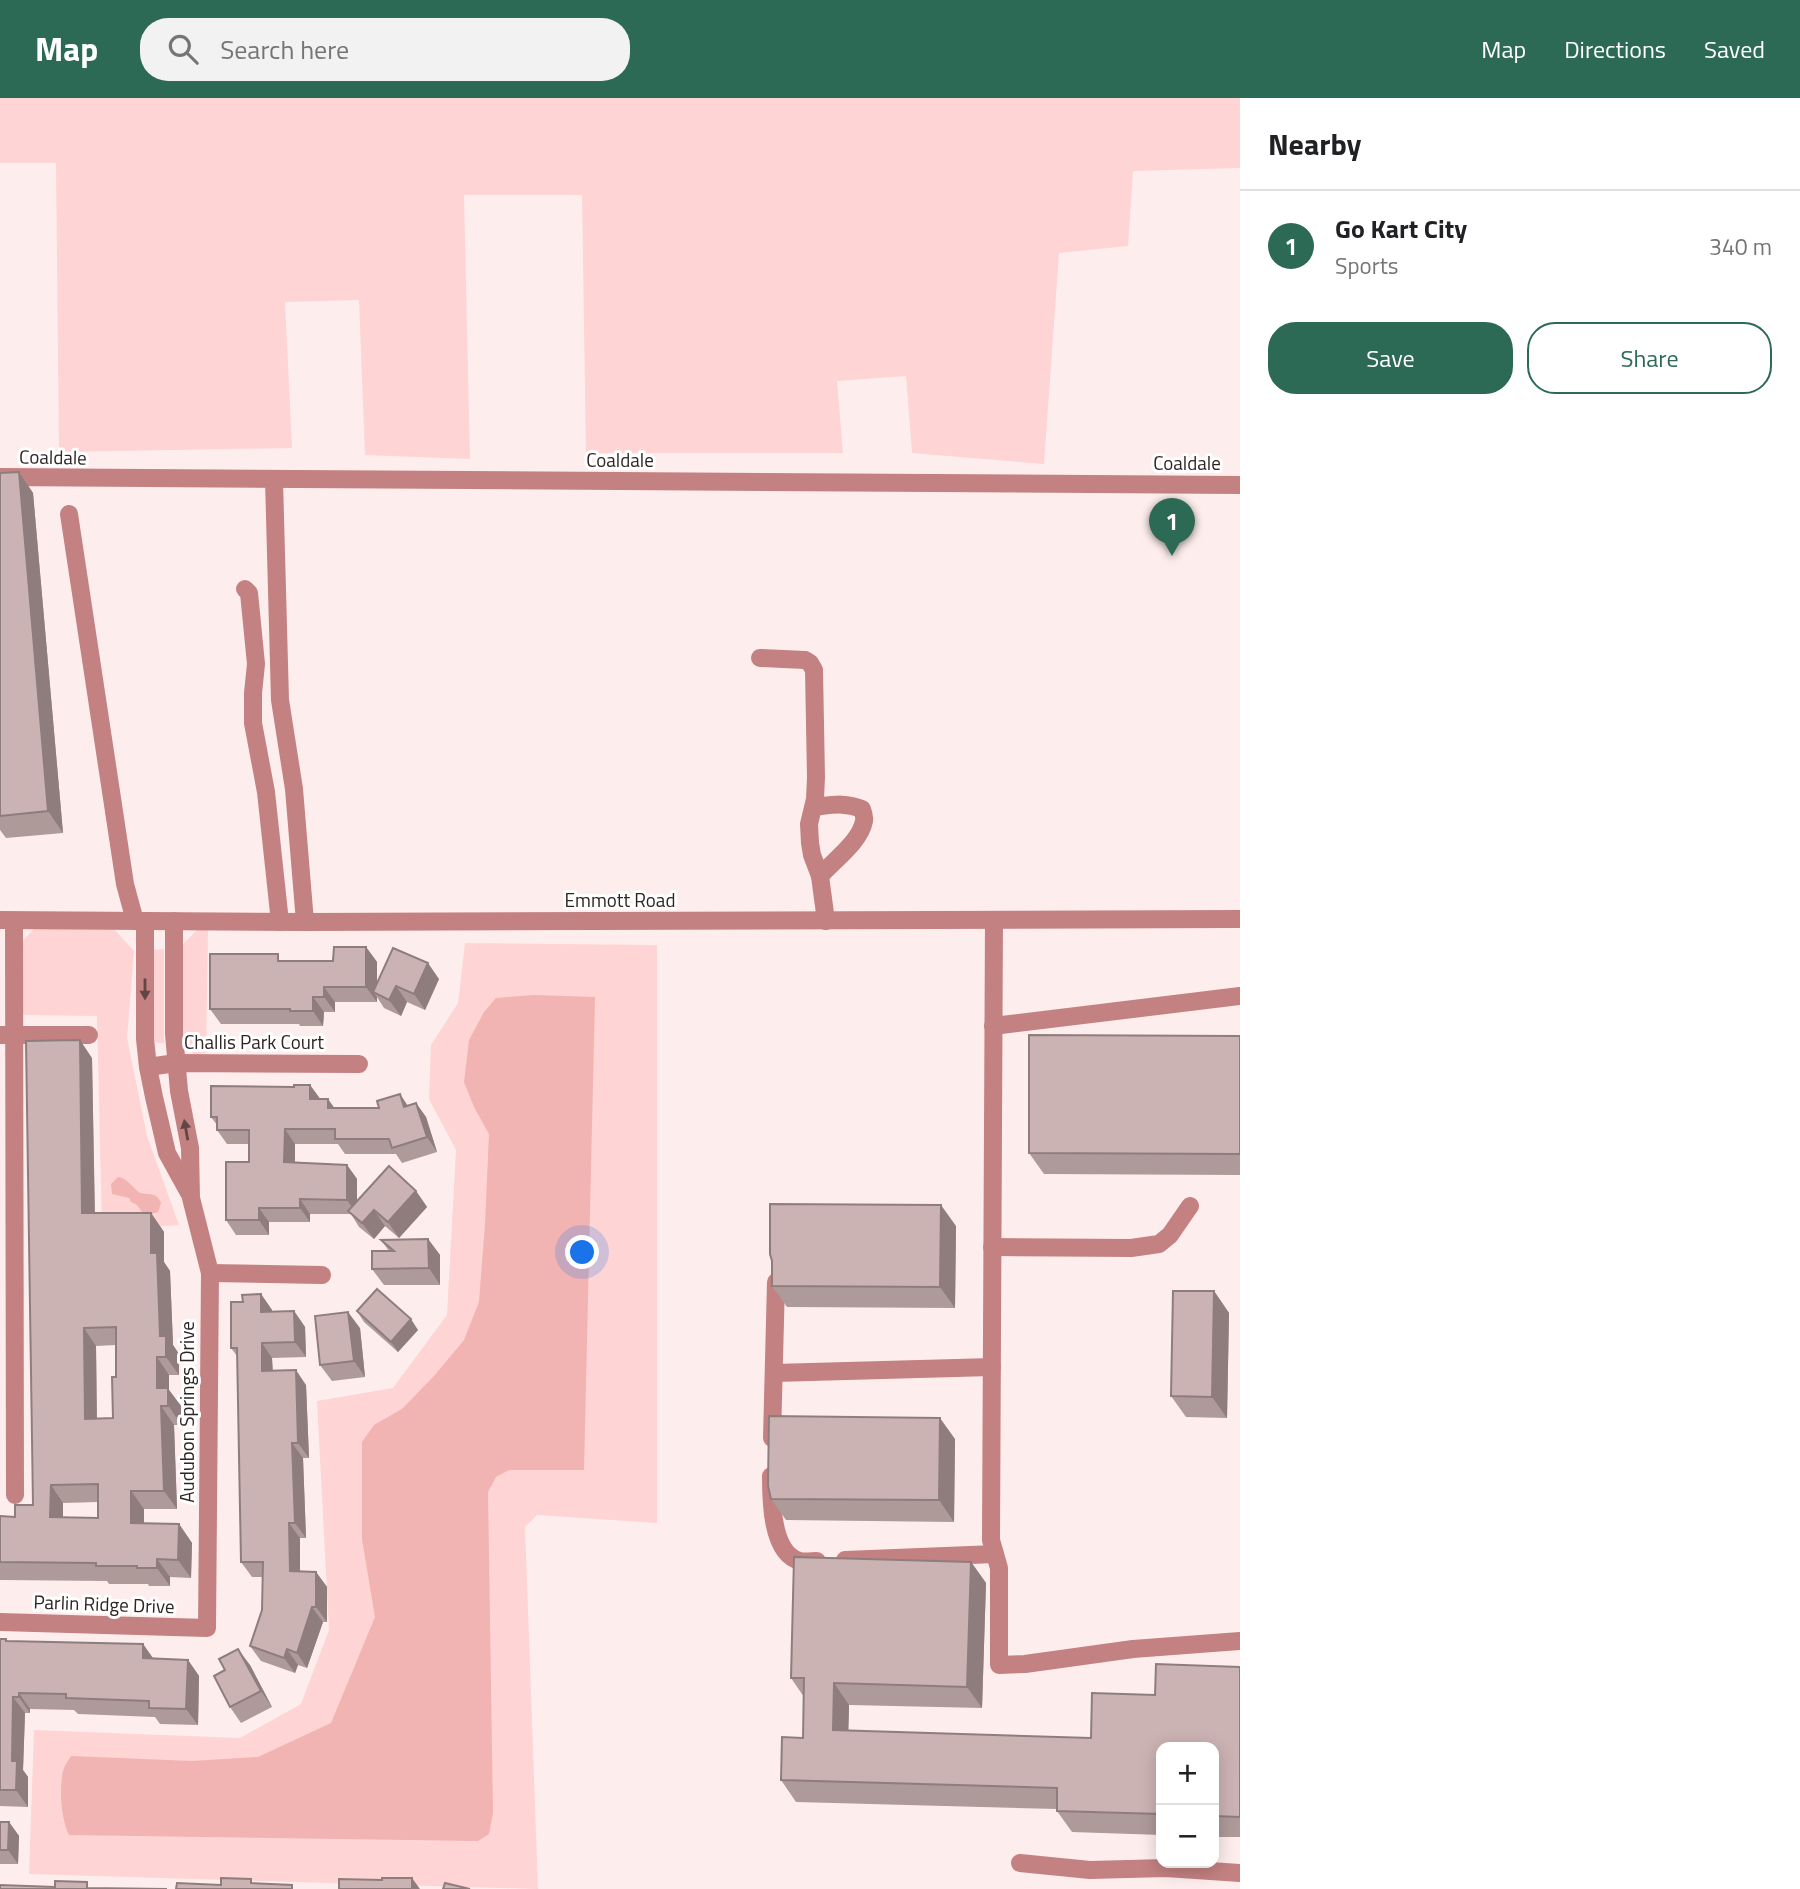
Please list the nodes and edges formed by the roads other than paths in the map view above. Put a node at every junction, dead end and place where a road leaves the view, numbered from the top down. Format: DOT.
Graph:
graph roads {
  1 [pos="0,477"];
  2 [pos="274,480"];
  3 [pos="1240,485"];
  4 [pos="69,514"];
  5 [pos="245,589"];
  6 [pos="760,657"];
  7 [pos="814,807"];
  8 [pos="820,876"];
  9 [pos="1240,919"];
  10 [pos="7,920"];
  11 [pos="826,920"];
  12 [pos="994,920"];
  13 [pos="140,921"];
  14 [pos="174,921"];
  15 [pos="280,922"];
  16 [pos="305,922"];
  17 [pos="1240,996"];
  18 [pos="993,1026"];
  19 [pos="7,1035"];
  20 [pos="89,1035"];
  21 [pos="176,1063"];
  22 [pos="359,1064"];
  23 [pos="148,1067"];
  24 [pos="191,1198"];
  25 [pos="1190,1206"];
  26 [pos="992,1247"];
  27 [pos="209,1273"];
  28 [pos="322,1275"];
  29 [pos="776,1282"];
  30 [pos="992,1367"];
  31 [pos="774,1373"];
  32 [pos="15,1495"];
  33 [pos="995,1554"];
  34 [pos="0,1622"];
  35 [pos="207,1628"];
  36 [pos="1240,1641"];
  37 [pos="1020,1863"];
  38 [pos="1240,1873"];
  1 -- 2 [label="street, Coaldale"];
  2 -- 3 [label="street, Coaldale"];
  2 -- 16 [label="street"];
  4 -- 13 [label="street, Audubon Springs Drive"];
  5 -- 15 [label="street"];
  6 -- 7 [label="street"];
  7 -- 8 [label="street"];
  7 -- 8 [label="street"];
  8 -- 11 [label="street"];
  9 -- 12 [label="street, Emmott Road"];
  10 -- 13 [label="street, Emmott Road"];
  10 -- 19 [label="street"];
  11 -- 12 [label="street, Emmott Road"];
  11 -- 16 [label="street, Emmott Road"];
  12 -- 18 [label="street"];
  13 -- 14 [label="street, Emmott Road"];
  13 -- 23 [label="street, Audubon Springs Drive, one-way"];
  14 -- 15 [label="street, Emmott Road"];
  14 -- 21 [label="street, Audubon Springs Drive"];
  15 -- 16 [label="street, Emmott Road"];
  17 -- 18 [label="street"];
  18 -- 26 [label="street"];
  19 -- 20 [label="street"];
  19 -- 32 [label="street"];
  21 -- 22 [label="street, Challis Park Court"];
  21 -- 23 [label="street, Challis Park Court"];
  24 -- 21 [label="street, Audubon Springs Drive, one-way"];
  23 -- 24 [label="street, Audubon Springs Drive"];
  24 -- 27 [label="street, Audubon Springs Drive"];
  25 -- 26 [label="street"];
  26 -- 30 [label="street"];
  27 -- 28 [label="street"];
  27 -- 35 [label="street, Audubon Springs Drive"];
  29 -- 31 [label="street"];
  30 -- 31 [label="street"];
  30 -- 33 [label="street"];
  31 -- 33 [label="street"];
  33 -- 36 [label="street"];
  34 -- 35 [label="street, Parlin Ridge Drive"];
  37 -- 38 [label="street"];
}
